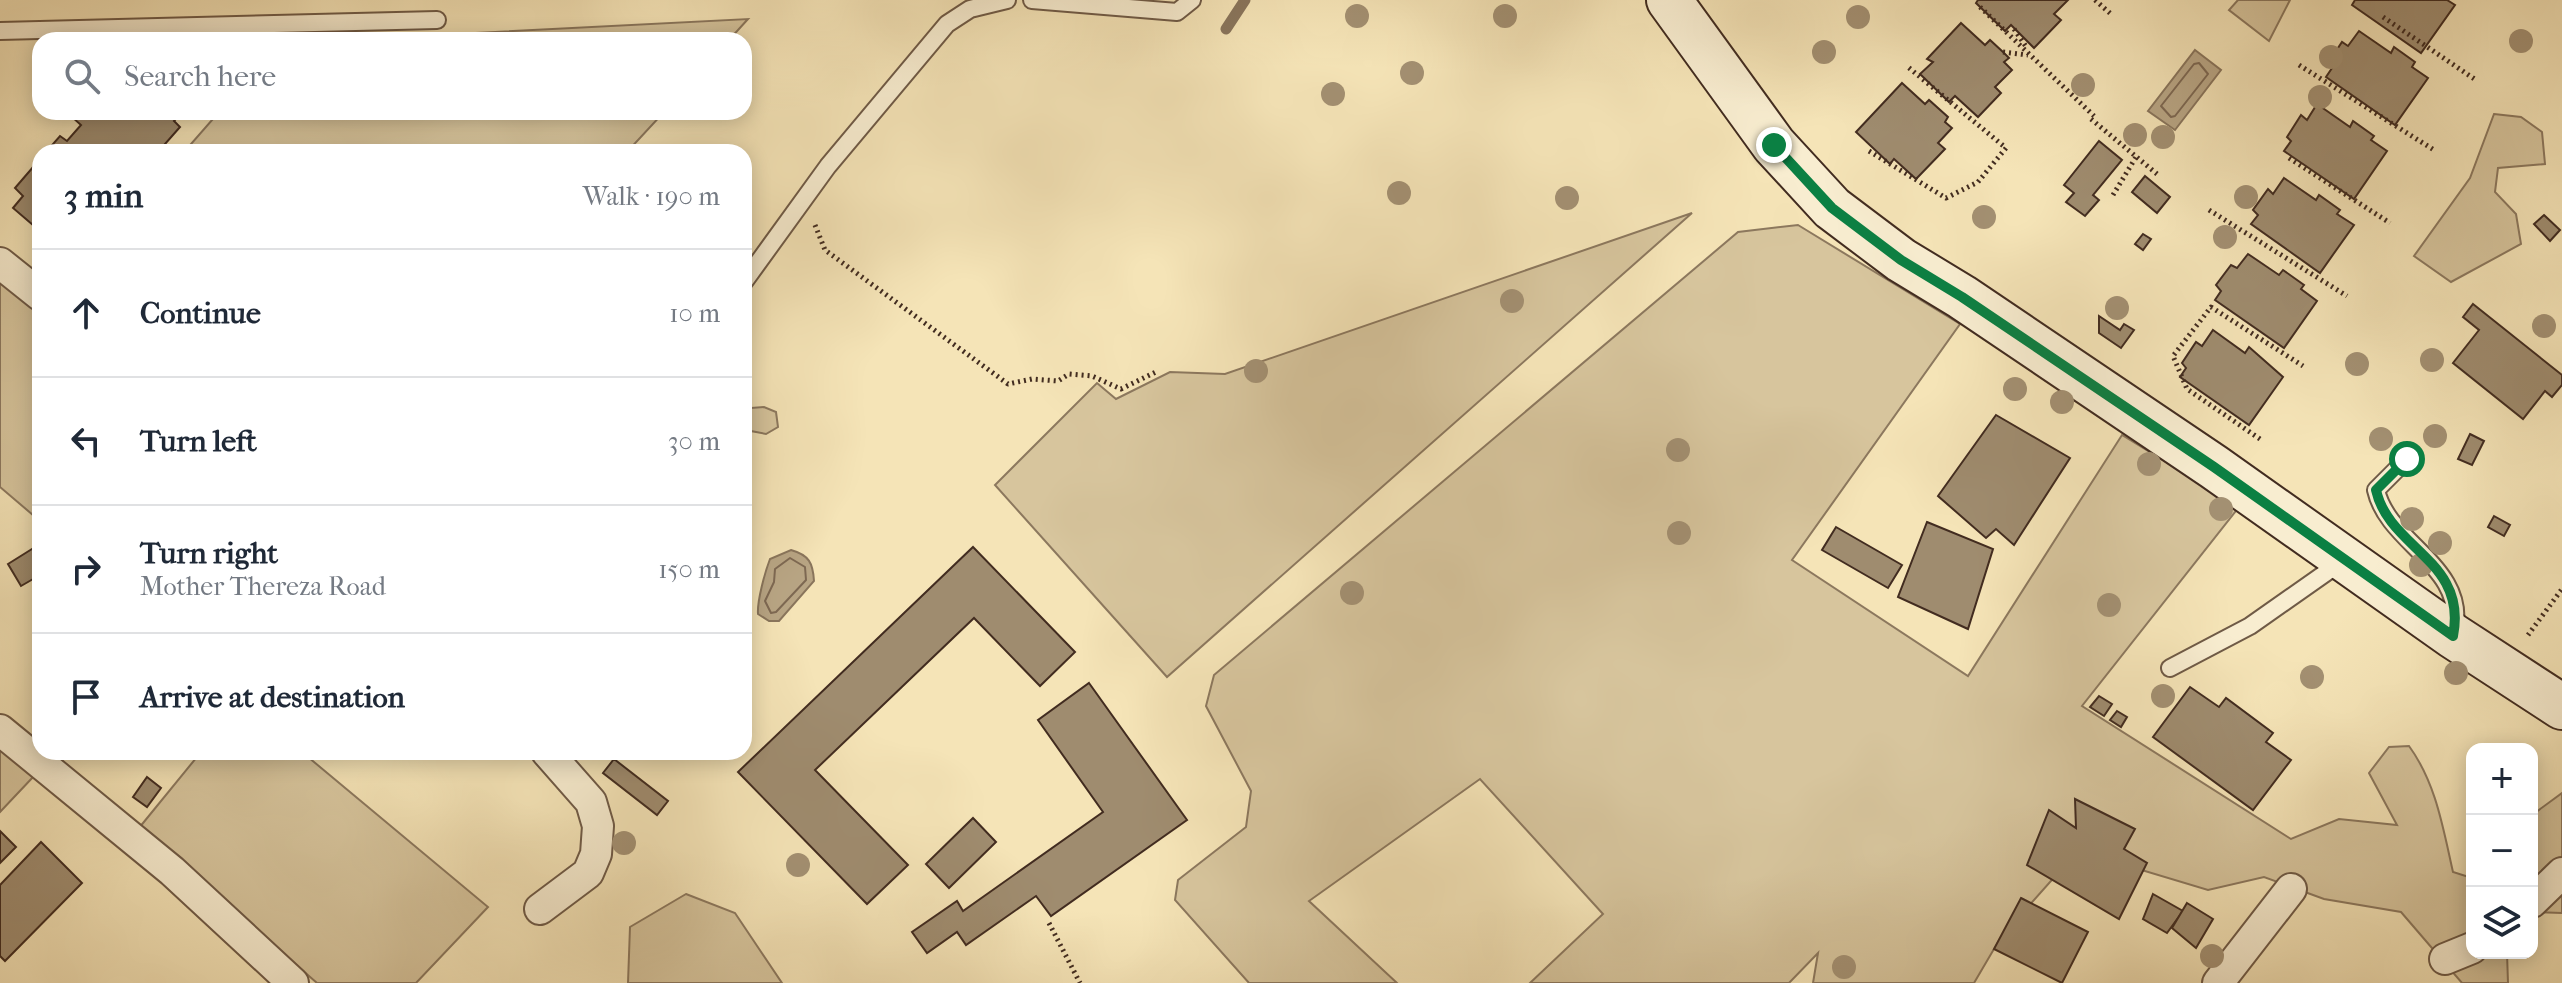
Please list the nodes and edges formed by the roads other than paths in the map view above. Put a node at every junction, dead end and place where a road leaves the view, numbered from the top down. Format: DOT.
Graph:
graph roads {
  1 [pos="1007,0"];
  2 [pos="1032,0"];
  3 [pos="1192,0"];
  4 [pos="1669,0"];
  5 [pos="437,20"];
  6 [pos="0,31"];
  7 [pos="0,263"];
  8 [pos="752,271"];
  9 [pos="32,289"];
  10 [pos="2407,459"];
  11 [pos="2345,559"];
  12 [pos="2453,636"];
  13 [pos="2170,668"];
  14 [pos="2562,707"];
  15 [pos="0,730"];
  16 [pos="32,756"];
  17 [pos="37,760"];
  18 [pos="554,760"];
  19 [pos="2562,873"];
  20 [pos="2291,889"];
  21 [pos="2538,896"];
  22 [pos="540,909"];
  23 [pos="293,983"];
  24 [pos="2218,983"];
  1 -- 8 [label="lane"];
  2 -- 3 [label="lane"];
  4 -- 11 [label="street"];
  5 -- 6 [label="lane"];
  7 -- 9 [label="street"];
  10 -- 12 [label="lane"];
  11 -- 12 [label="street"];
  11 -- 13 [label="lane"];
  12 -- 14 [label="street"];
  15 -- 16 [label="street"];
  17 -- 23 [label="street"];
  18 -- 22 [label="street"];
  19 -- 21 [label="street"];
  20 -- 24 [label="street"];
}
